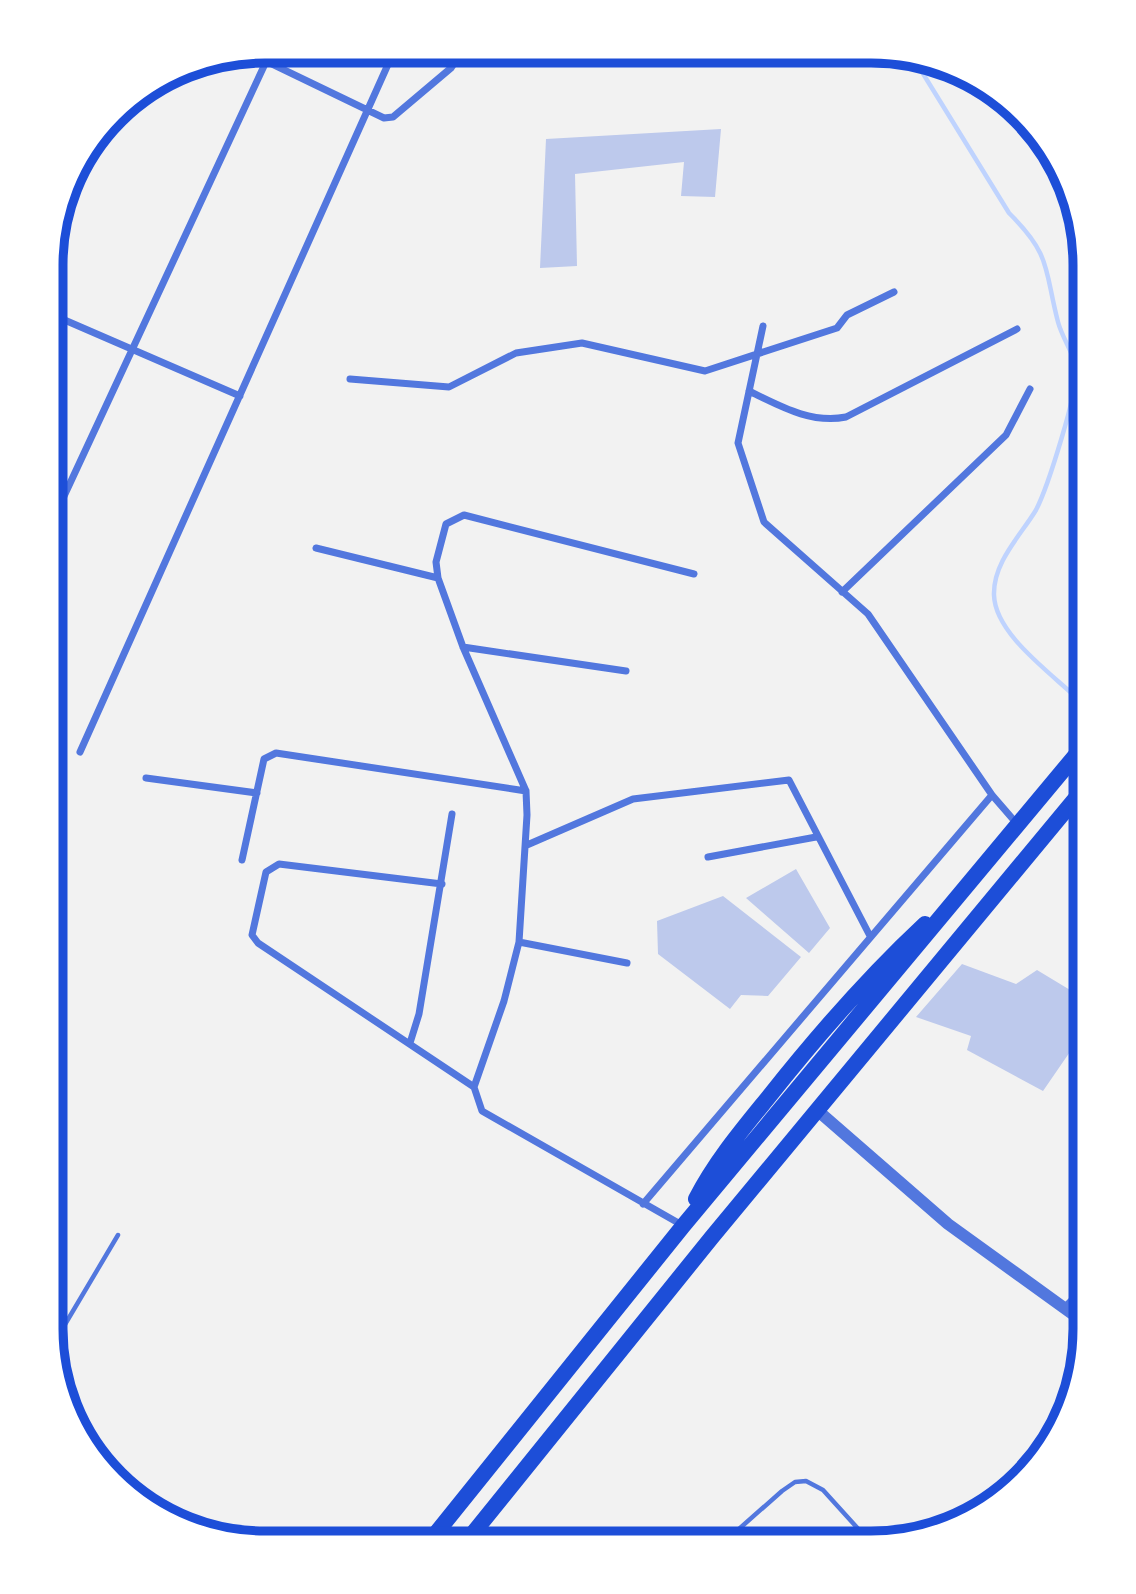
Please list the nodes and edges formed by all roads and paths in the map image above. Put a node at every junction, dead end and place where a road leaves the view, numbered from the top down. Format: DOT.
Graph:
graph roads {
  1 [pos="265,63"];
  2 [pos="270,63"];
  3 [pos="388,63"];
  4 [pos="454,63"];
  5 [pos="367,109"];
  6 [pos="894,292"];
  7 [pos="63,320"];
  8 [pos="763,326"];
  9 [pos="1017,329"];
  10 [pos="134,349"];
  11 [pos="757,355"];
  12 [pos="350,379"];
  13 [pos="1030,389"];
  14 [pos="749,391"];
  15 [pos="240,396"];
  16 [pos="63,499"];
  17 [pos="316,548"];
  18 [pos="694,574"];
  19 [pos="438,578"];
  20 [pos="842,592"];
  21 [pos="463,647"];
  22 [pos="626,671"];
  23 [pos="80,752"];
  24 [pos="1073,759"];
  25 [pos="146,778"];
  26 [pos="526,790"];
  27 [pos="257,793"];
  28 [pos="992,795"];
  29 [pos="1073,801"];
  30 [pos="452,814"];
  31 [pos="1018,826"];
  32 [pos="816,837"];
  33 [pos="527,845"];
  34 [pos="708,857"];
  35 [pos="242,860"];
  36 [pos="973,880"];
  37 [pos="442,884"];
  38 [pos="870,936"];
  39 [pos="519,942"];
  40 [pos="627,962"];
  41 [pos="410,1043"];
  42 [pos="474,1087"];
  43 [pos="795,1093"];
  44 [pos="817,1110"];
  45 [pos="643,1204"];
  46 [pos="682,1226"];
  47 [pos="118,1235"];
  48 [pos="1073,1299"];
  49 [pos="1064,1308"];
  50 [pos="1073,1314"];
  51 [pos="63,1328"];
  52 [pos="438,1531"];
  53 [pos="475,1531"];
  54 [pos="736,1531"];
  55 [pos="861,1531"];
  1 -- 10 [label="street"];
  2 -- 5 [label="street"];
  3 -- 5 [label="street"];
  4 -- 5 [label="street"];
  5 -- 15 [label="street"];
  6 -- 11 [label="street"];
  7 -- 10 [label="street"];
  8 -- 11 [label="street"];
  9 -- 14 [label="street"];
  10 -- 15 [label="street"];
  10 -- 16 [label="street"];
  11 -- 12 [label="street"];
  11 -- 14 [label="street"];
  13 -- 20 [label="street"];
  14 -- 20 [label="street"];
  15 -- 23 [label="street"];
  17 -- 19 [label="street"];
  18 -- 19 [label="street"];
  19 -- 21 [label="street"];
  20 -- 28 [label="street"];
  21 -- 22 [label="street"];
  21 -- 26 [label="street"];
  24 -- 31 [label="highway"];
  25 -- 27 [label="street"];
  26 -- 27 [label="street"];
  26 -- 33 [label="street"];
  27 -- 35 [label="street"];
  28 -- 31 [label="street"];
  28 -- 38 [label="street"];
  29 -- 44 [label="highway"];
  30 -- 37 [label="street"];
  31 -- 36 [label="highway"];
  32 -- 33 [label="street"];
  32 -- 34 [label="street"];
  32 -- 38 [label="street"];
  33 -- 39 [label="street"];
  36 -- 43 [label="highway"];
  36 -- 46 [label="highway"];
  37 -- 41 [label="street"];
  37 -- 41 [label="street"];
  38 -- 45 [label="street"];
  39 -- 40 [label="street"];
  39 -- 42 [label="street"];
  41 -- 42 [label="street"];
  42 -- 45 [label="street"];
  43 -- 44 [label="highway"];
  43 -- 46 [label="highway"];
  44 -- 49 [label="street"];
  44 -- 53 [label="highway"];
  45 -- 46 [label="street"];
  46 -- 52 [label="highway"];
  47 -- 51 [label="lane"];
  48 -- 49 [label="street"];
  49 -- 50 [label="street"];
  54 -- 55 [label="lane"];
}
